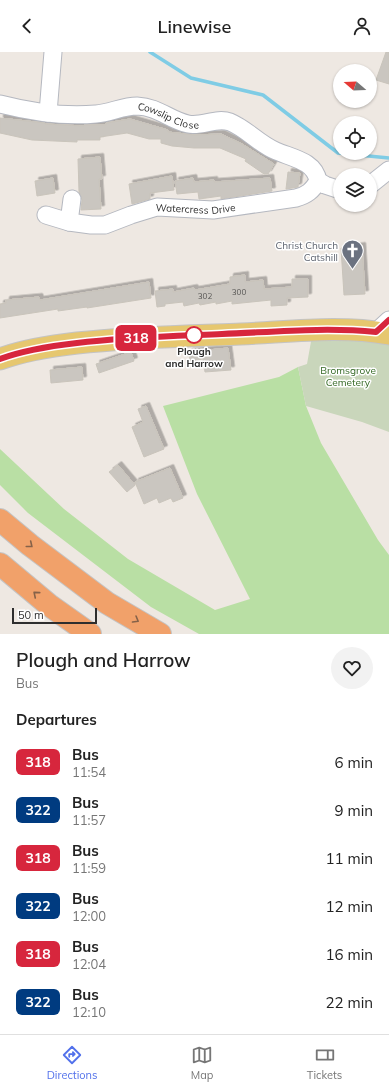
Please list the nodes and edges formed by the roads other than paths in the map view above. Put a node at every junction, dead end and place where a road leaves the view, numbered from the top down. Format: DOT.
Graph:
graph roads {
  1 [pos="53,52"];
  2 [pos="0,104"];
  3 [pos="48,113"];
  4 [pos="389,170"];
  5 [pos="377,179"];
  6 [pos="318,181"];
  7 [pos="333,188"];
  8 [pos="72,199"];
  9 [pos="46,215"];
  10 [pos="69,222"];
  11 [pos="385,329"];
  12 [pos="0,359"];
  13 [pos="0,520"];
  14 [pos="0,564"];
  15 [pos="90,634"];
  16 [pos="160,634"];
  1 -- 3 [label="street"];
  2 -- 3 [label="street, Cowslip Close"];
  3 -- 6 [label="street, Cowslip Close"];
  4 -- 5 [label="street"];
  6 -- 7 [label="street"];
  6 -- 10 [label="street, Watercress Drive"];
  8 -- 10 [label="street"];
  9 -- 10 [label="street, Watercress Drive"];
  11 -- 12 [label="main road"];
  13 -- 16 [label="highway, one-way"];
  15 -- 14 [label="highway, one-way"];
}
